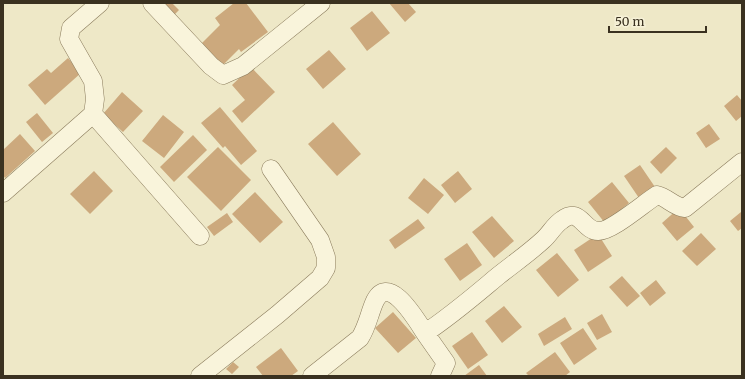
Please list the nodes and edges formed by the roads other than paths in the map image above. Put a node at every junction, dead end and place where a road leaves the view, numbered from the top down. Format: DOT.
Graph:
graph roads {
  1 [pos="100,3"];
  2 [pos="152,3"];
  3 [pos="320,3"];
  4 [pos="93,114"];
  5 [pos="742,162"];
  6 [pos="272,169"];
  7 [pos="3,193"];
  8 [pos="200,236"];
  9 [pos="425,332"];
  10 [pos="200,376"];
  11 [pos="312,376"];
  12 [pos="440,376"];
  1 -- 4 [label="street"];
  2 -- 3 [label="street"];
  4 -- 7 [label="street"];
  4 -- 8 [label="street"];
  5 -- 9 [label="street"];
  6 -- 10 [label="street"];
  9 -- 11 [label="street"];
  9 -- 12 [label="street"];
}
